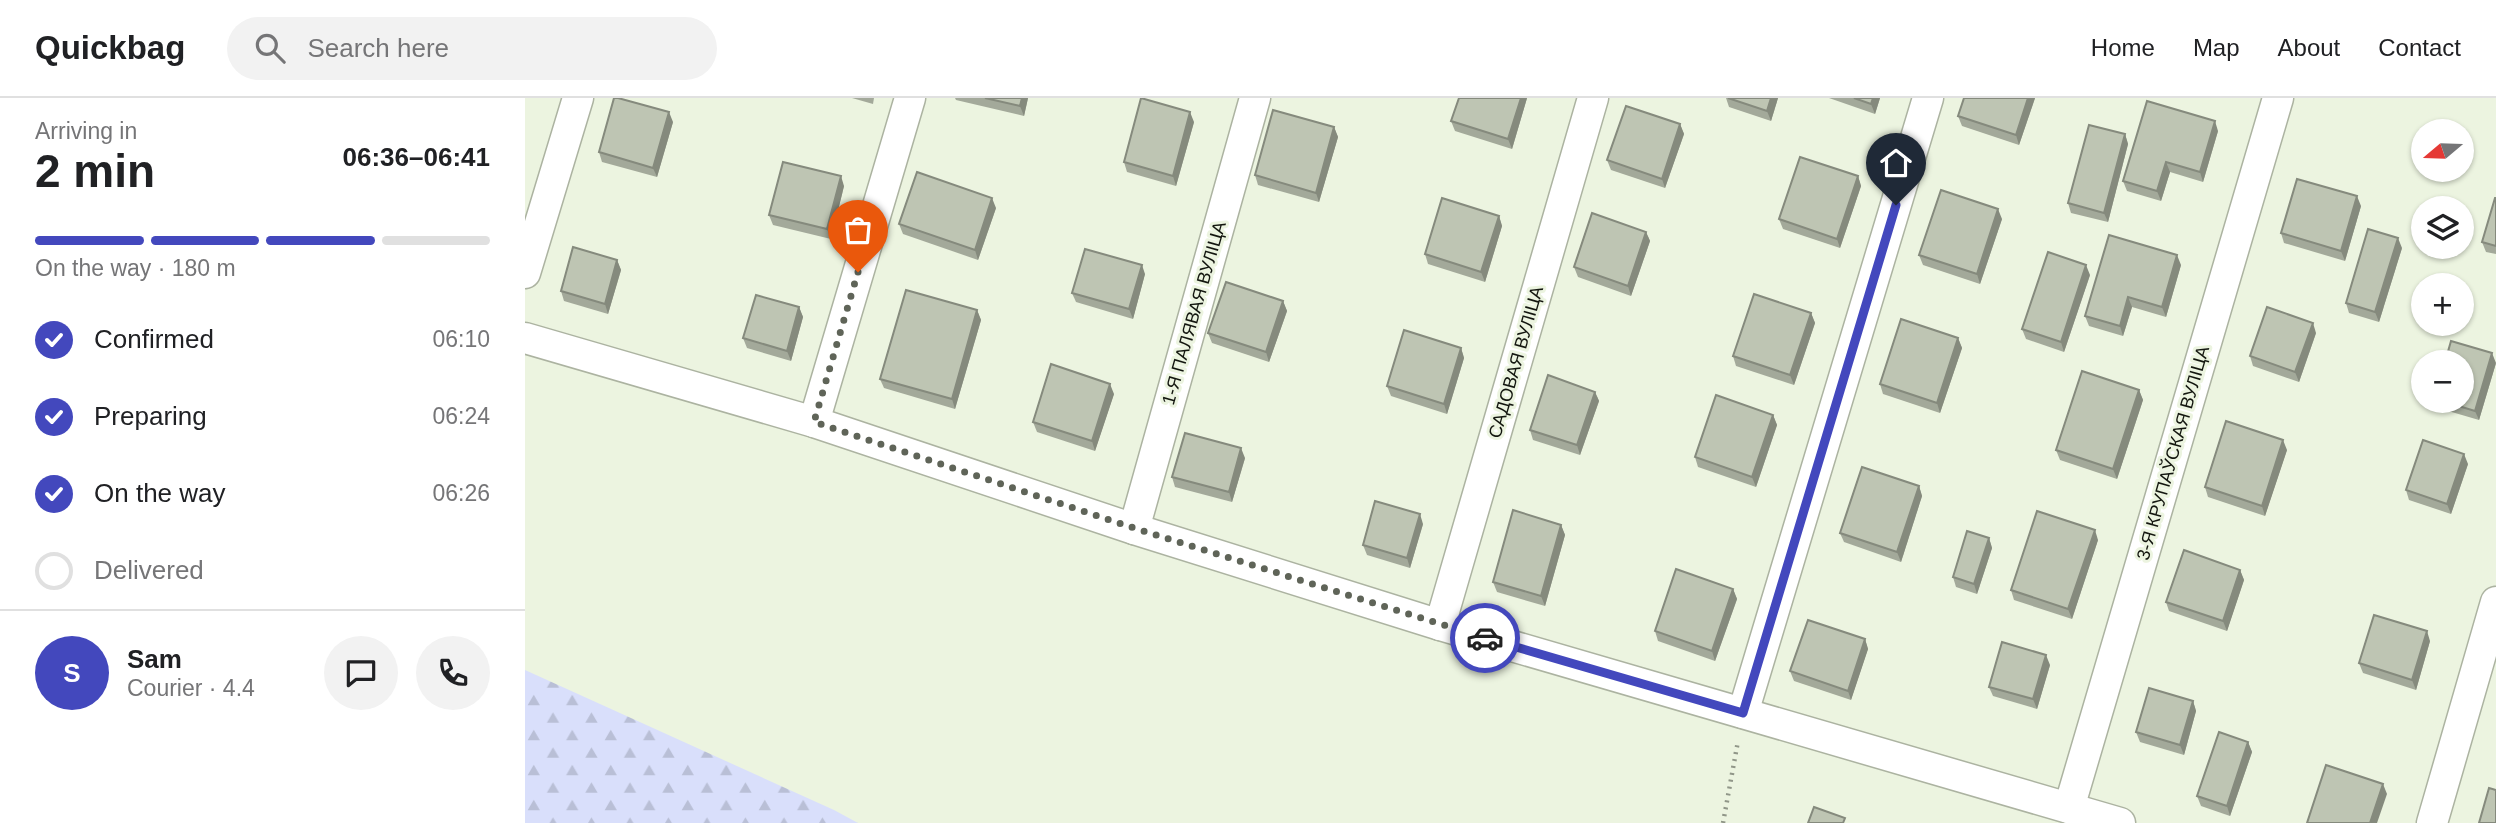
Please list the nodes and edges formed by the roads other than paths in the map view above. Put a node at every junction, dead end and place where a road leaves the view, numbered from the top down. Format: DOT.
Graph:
graph roads {
  1 [pos="578,98"];
  2 [pos="910,98"];
  3 [pos="1255,98"];
  4 [pos="1593,98"];
  5 [pos="1929,98"];
  6 [pos="2277,98"];
  7 [pos="525,273"];
  8 [pos="525,338"];
  9 [pos="814,422"];
  10 [pos="1134,528"];
  11 [pos="2496,602"];
  12 [pos="1440,625"];
  13 [pos="1743,713"];
  14 [pos="2069,808"];
  15 [pos="2120,823"];
  16 [pos="2432,823"];
  1 -- 7 [label="street"];
  2 -- 9 [label="street"];
  3 -- 10 [label="street, 1-Я ПАЛЯВАЯ ВУЛІЦА"];
  4 -- 12 [label="street, САДОВАЯ ВУЛІЦА"];
  5 -- 13 [label="street"];
  6 -- 14 [label="street, 3-Я КРУПАЎСКАЯ ВУЛІЦА"];
  8 -- 9 [label="street"];
  9 -- 10 [label="street"];
  10 -- 12 [label="street"];
  11 -- 16 [label="street"];
  12 -- 13 [label="street"];
  13 -- 14 [label="street"];
  14 -- 15 [label="street"];
}
